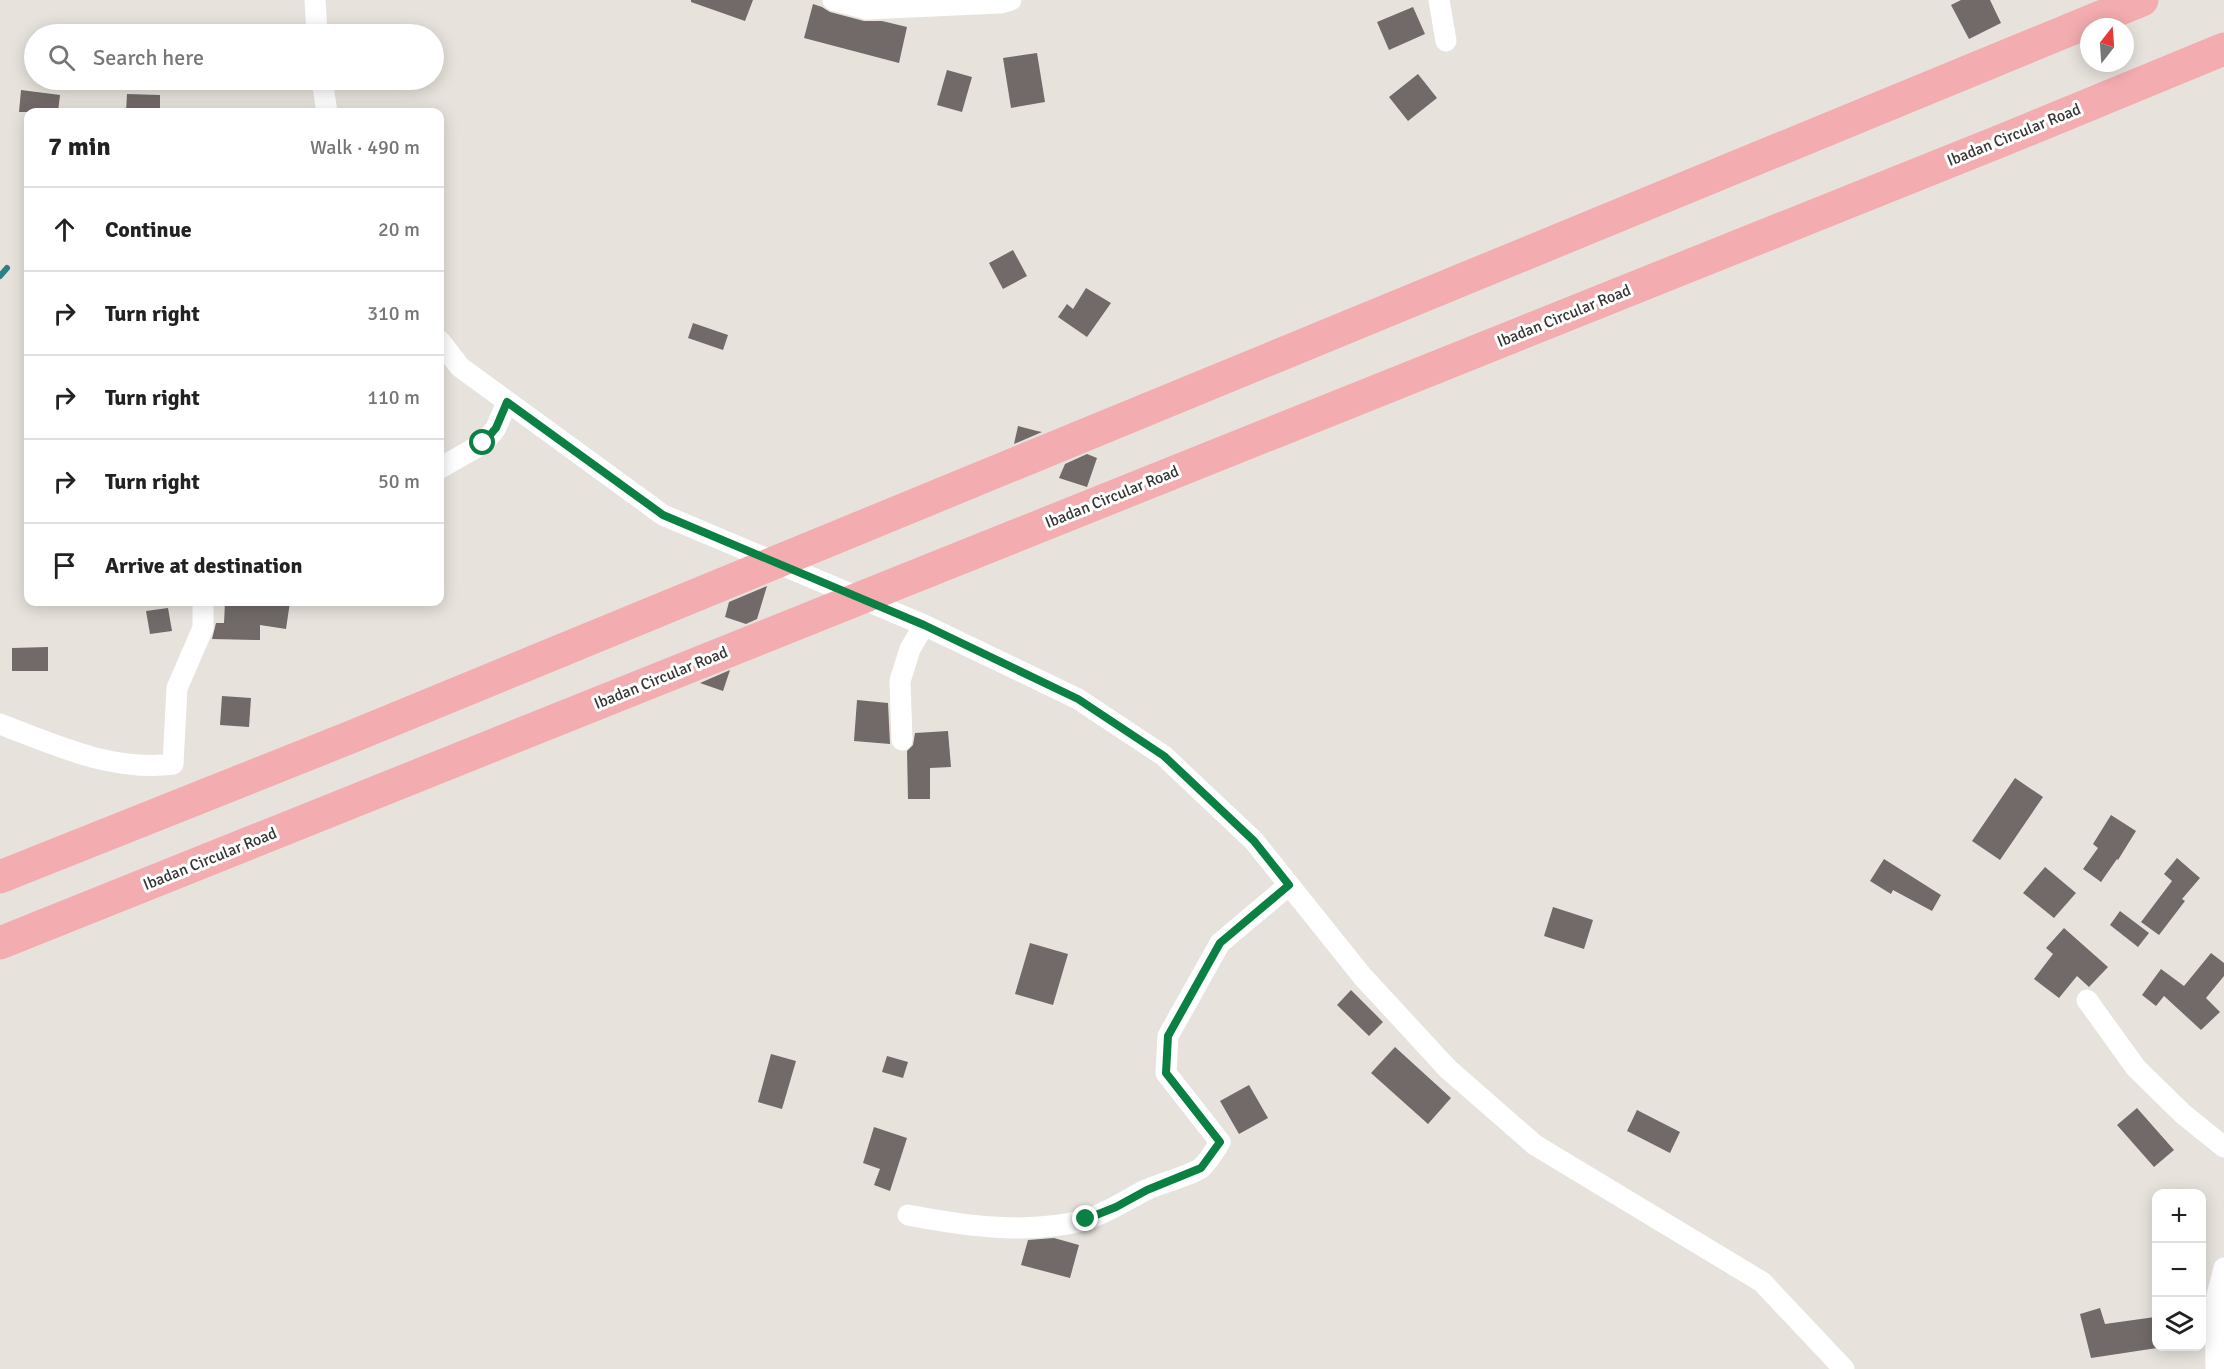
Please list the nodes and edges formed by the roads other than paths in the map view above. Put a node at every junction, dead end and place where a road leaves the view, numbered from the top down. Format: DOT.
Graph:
graph roads {
  1 [pos="315,0"];
  2 [pos="833,0"];
  3 [pos="1011,0"];
  4 [pos="1438,0"];
  5 [pos="2142,0"];
  6 [pos="316,24"];
  7 [pos="1446,41"];
  8 [pos="2224,49"];
  9 [pos="324,90"];
  10 [pos="326,108"];
  11 [pos="444,346"];
  12 [pos="507,402"];
  13 [pos="444,466"];
  14 [pos="203,606"];
  15 [pos="924,625"];
  16 [pos="0,724"];
  17 [pos="902,740"];
  18 [pos="0,877"];
  19 [pos="1289,885"];
  20 [pos="0,943"];
  21 [pos="2087,1000"];
  22 [pos="2224,1147"];
  23 [pos="908,1215"];
  24 [pos="2224,1268"];
  25 [pos="1844,1369"];
  26 [pos="2216,1369"];
  1 -- 6 [label="street"];
  2 -- 3 [label="street"];
  4 -- 7 [label="street"];
  5 -- 18 [label="highway"];
  8 -- 20 [label="highway, Ibadan Circular Road"];
  9 -- 10 [label="street"];
  11 -- 12 [label="street"];
  12 -- 13 [label="street"];
  12 -- 15 [label="street"];
  14 -- 16 [label="street"];
  15 -- 17 [label="street"];
  15 -- 19 [label="street"];
  19 -- 23 [label="street"];
  19 -- 25 [label="street"];
  21 -- 22 [label="street"];
  24 -- 26 [label="street"];
}
